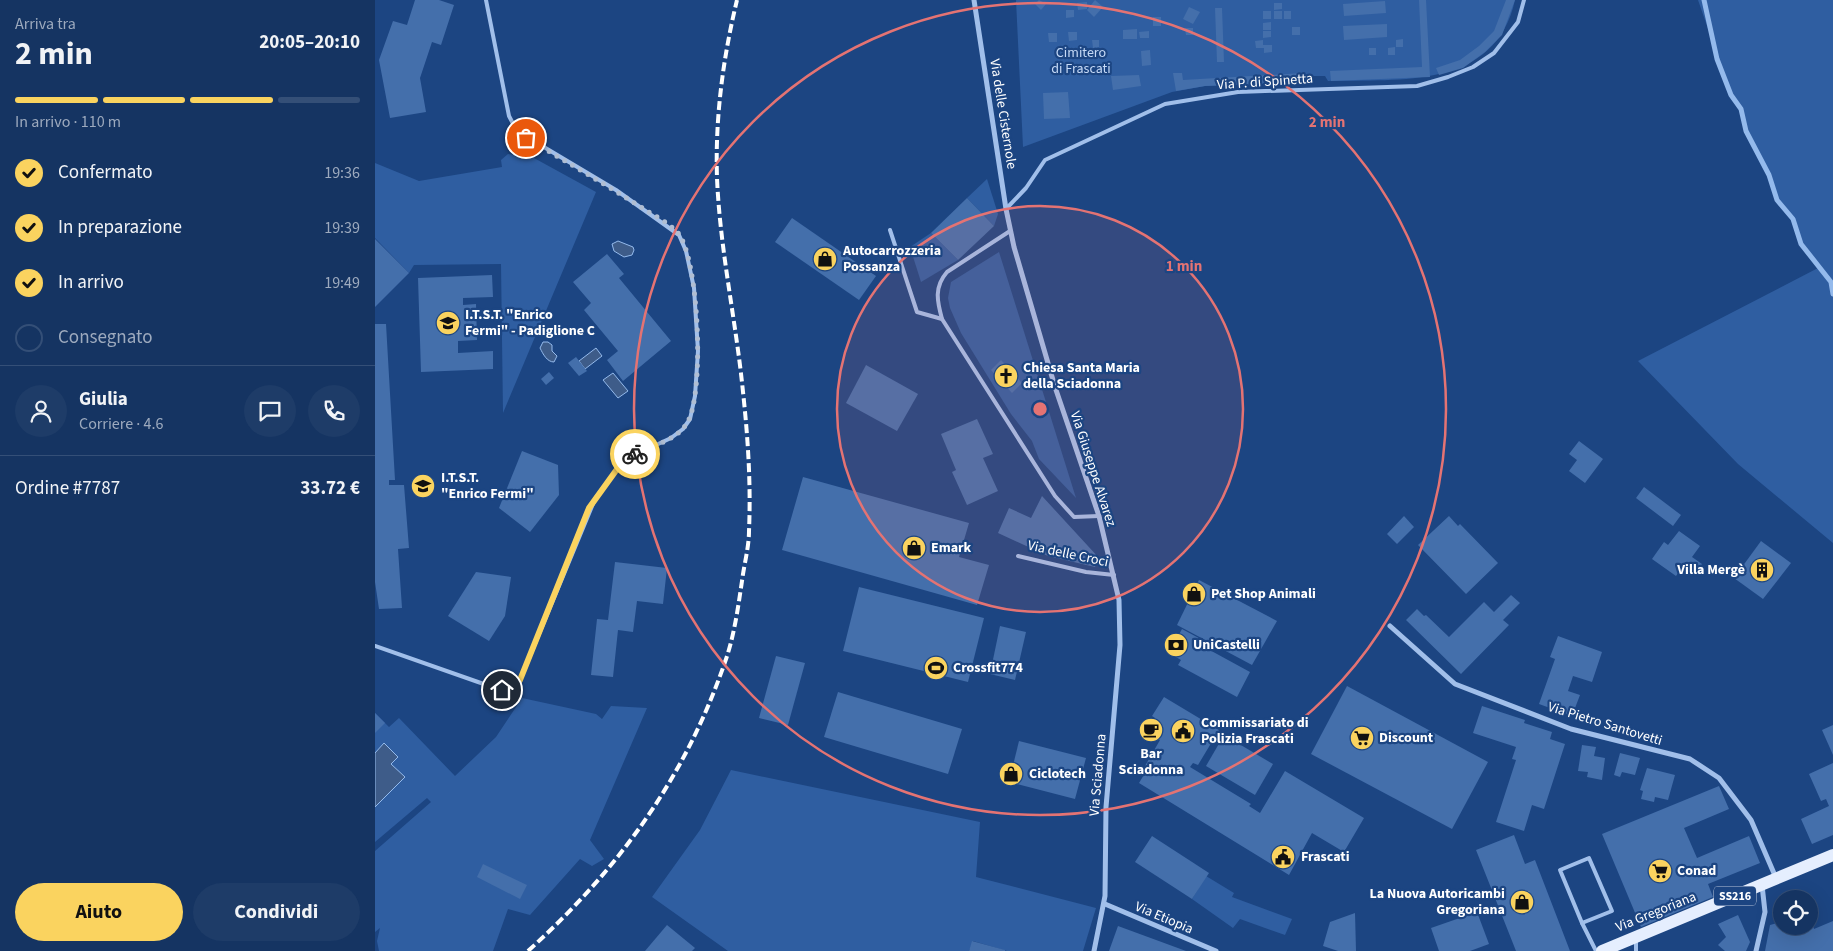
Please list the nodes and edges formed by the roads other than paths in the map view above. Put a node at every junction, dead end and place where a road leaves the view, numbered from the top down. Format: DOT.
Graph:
graph roads {
  1 [pos="486,0"];
  2 [pos="974,0"];
  3 [pos="1524,0"];
  4 [pos="1006,210"];
  5 [pos="891,230"];
  6 [pos="1010,231"];
  7 [pos="942,319"];
  8 [pos="1099,516"];
  9 [pos="1018,556"];
  10 [pos="1114,575"];
  11 [pos="1119,600"];
  12 [pos="1390,626"];
  13 [pos="375,646"];
  14 [pos="1833,856"];
  15 [pos="1777,879"];
  16 [pos="1762,885"];
  17 [pos="1105,904"];
  18 [pos="1582,923"];
  19 [pos="1636,936"];
  20 [pos="1094,951"];
  21 [pos="1216,951"];
  22 [pos="1596,951"];
  23 [pos="1601,951"];
  24 [pos="1636,951"];
  25 [pos="1756,951"];
  1 -- 13 [label="lane"];
  2 -- 4 [label="street, Via delle Cisternole"];
  3 -- 4 [label="lane, Via P. di Spinetta"];
  4 -- 6 [label="street, Via delle Cisternole"];
  5 -- 7 [label="lane"];
  6 -- 7 [label="lane"];
  6 -- 8 [label="street, Via Giuseppe Alvarez"];
  7 -- 8 [label="lane"];
  8 -- 10 [label="street, Via Giuseppe Alvarez"];
  9 -- 10 [label="lane, Via delle Croci"];
  10 -- 11 [label="street, Via Giuseppe Alvarez"];
  11 -- 17 [label="street, Via Sciadonna"];
  12 -- 15 [label="street, Via Pietro Santovetti"];
  14 -- 15 [label="main road, Via Gregoriana / SS216"];
  15 -- 16 [label="main road, Via Gregoriana / SS216"];
  16 -- 19 [label="main road, Via Gregoriana / SS216"];
  16 -- 25 [label="street"];
  17 -- 20 [label="street, Via Sciadonna"];
  17 -- 21 [label="street, Via Etiopia"];
  18 -- 18 [label="lane"];
  18 -- 22 [label="lane"];
  19 -- 23 [label="main road, Via Gregoriana / SS216"];
  19 -- 24 [label="lane"];
}
